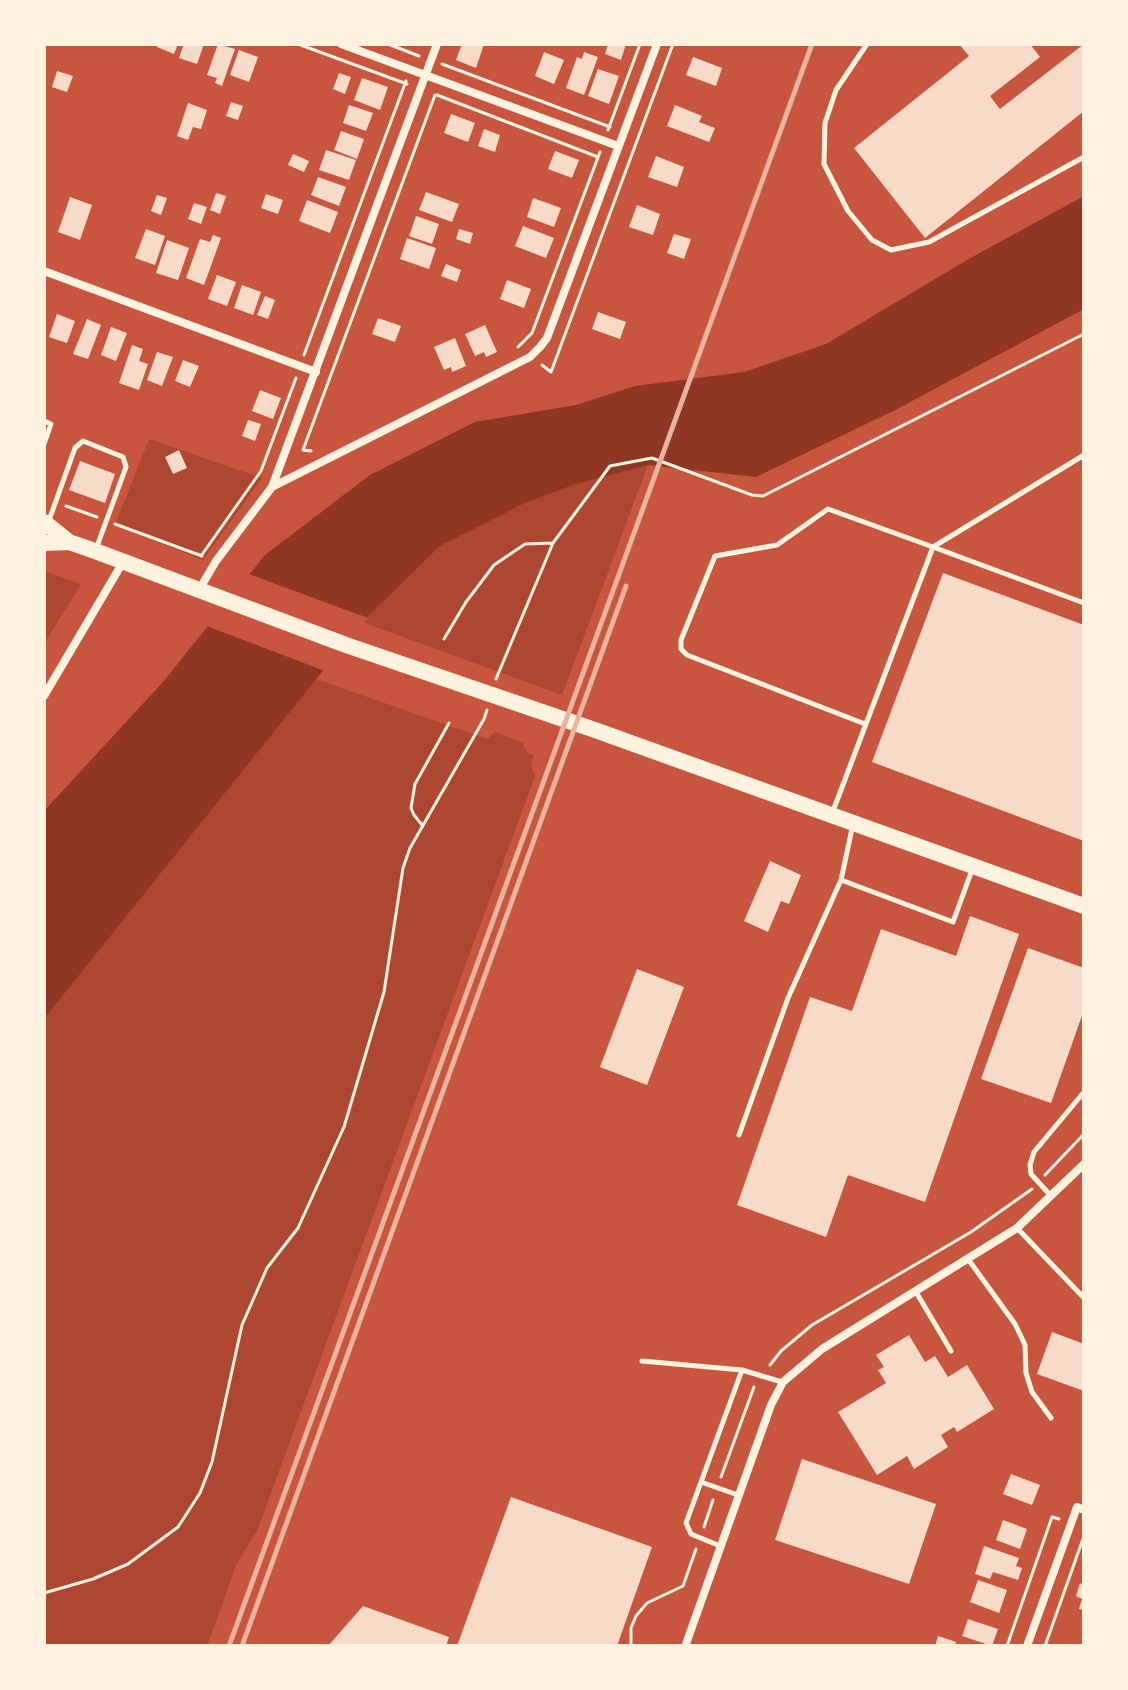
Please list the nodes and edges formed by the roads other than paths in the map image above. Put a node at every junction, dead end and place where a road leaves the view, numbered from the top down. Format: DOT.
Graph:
graph roads {
  1 [pos="341,44"];
  2 [pos="437,44"];
  3 [pos="657,44"];
  4 [pos="867,44"];
  5 [pos="426,76"];
  6 [pos="618,146"];
  7 [pos="1084,157"];
  8 [pos="44,271"];
  9 [pos="316,372"];
  10 [pos="44,421"];
  11 [pos="44,444"];
  12 [pos="1084,455"];
  13 [pos="272,487"];
  14 [pos="46,523"];
  15 [pos="69,542"];
  16 [pos="44,543"];
  17 [pos="933,547"];
  18 [pos="95,551"];
  19 [pos="123,561"];
  20 [pos="199,590"];
  21 [pos="1084,603"];
  22 [pos="44,696"];
  23 [pos="865,724"];
  24 [pos="831,816"];
  25 [pos="853,823"];
  26 [pos="973,866"];
  27 [pos="841,880"];
  28 [pos="1084,906"];
  29 [pos="1084,1092"];
  30 [pos="739,1135"];
  31 [pos="1084,1164"];
  32 [pos="1051,1196"];
  33 [pos="1017,1228"];
  34 [pos="967,1259"];
  35 [pos="916,1291"];
  36 [pos="1084,1298"];
  37 [pos="951,1351"];
  38 [pos="642,1361"];
  39 [pos="742,1370"];
  40 [pos="783,1382"];
  41 [pos="1051,1418"];
  42 [pos="701,1482"];
  43 [pos="738,1495"];
  44 [pos="1080,1509"];
  45 [pos="720,1546"];
  46 [pos="687,1645"];
  47 [pos="1027,1646"];
  1 -- 5 [label="street"];
  2 -- 5 [label="street"];
  3 -- 6 [label="street"];
  4 -- 7 [label="lane"];
  5 -- 6 [label="street"];
  5 -- 9 [label="street"];
  6 -- 13 [label="street"];
  8 -- 9 [label="street"];
  9 -- 13 [label="street"];
  10 -- 11 [label="lane"];
  12 -- 17 [label="lane"];
  13 -- 20 [label="street"];
  14 -- 15 [label="main road"];
  14 -- 18 [label="lane"];
  15 -- 16 [label="main road"];
  15 -- 18 [label="main road"];
  17 -- 21 [label="lane"];
  17 -- 23 [label="lane"];
  17 -- 23 [label="lane"];
  18 -- 19 [label="main road"];
  19 -- 20 [label="main road"];
  19 -- 22 [label="street"];
  20 -- 24 [label="main road"];
  23 -- 24 [label="lane"];
  24 -- 25 [label="main road"];
  25 -- 26 [label="main road"];
  25 -- 27 [label="lane"];
  26 -- 27 [label="lane"];
  26 -- 28 [label="main road"];
  27 -- 30 [label="lane"];
  29 -- 32 [label="lane"];
  31 -- 32 [label="street"];
  32 -- 33 [label="street"];
  33 -- 34 [label="street"];
  33 -- 36 [label="lane"];
  34 -- 35 [label="street"];
  34 -- 41 [label="lane"];
  35 -- 37 [label="lane"];
  35 -- 40 [label="street"];
  38 -- 39 [label="lane"];
  39 -- 40 [label="lane"];
  39 -- 42 [label="lane"];
  40 -- 43 [label="street"];
  42 -- 43 [label="lane"];
  42 -- 45 [label="lane"];
  43 -- 45 [label="street"];
  44 -- 47 [label="street"];
  45 -- 46 [label="street"];
}
